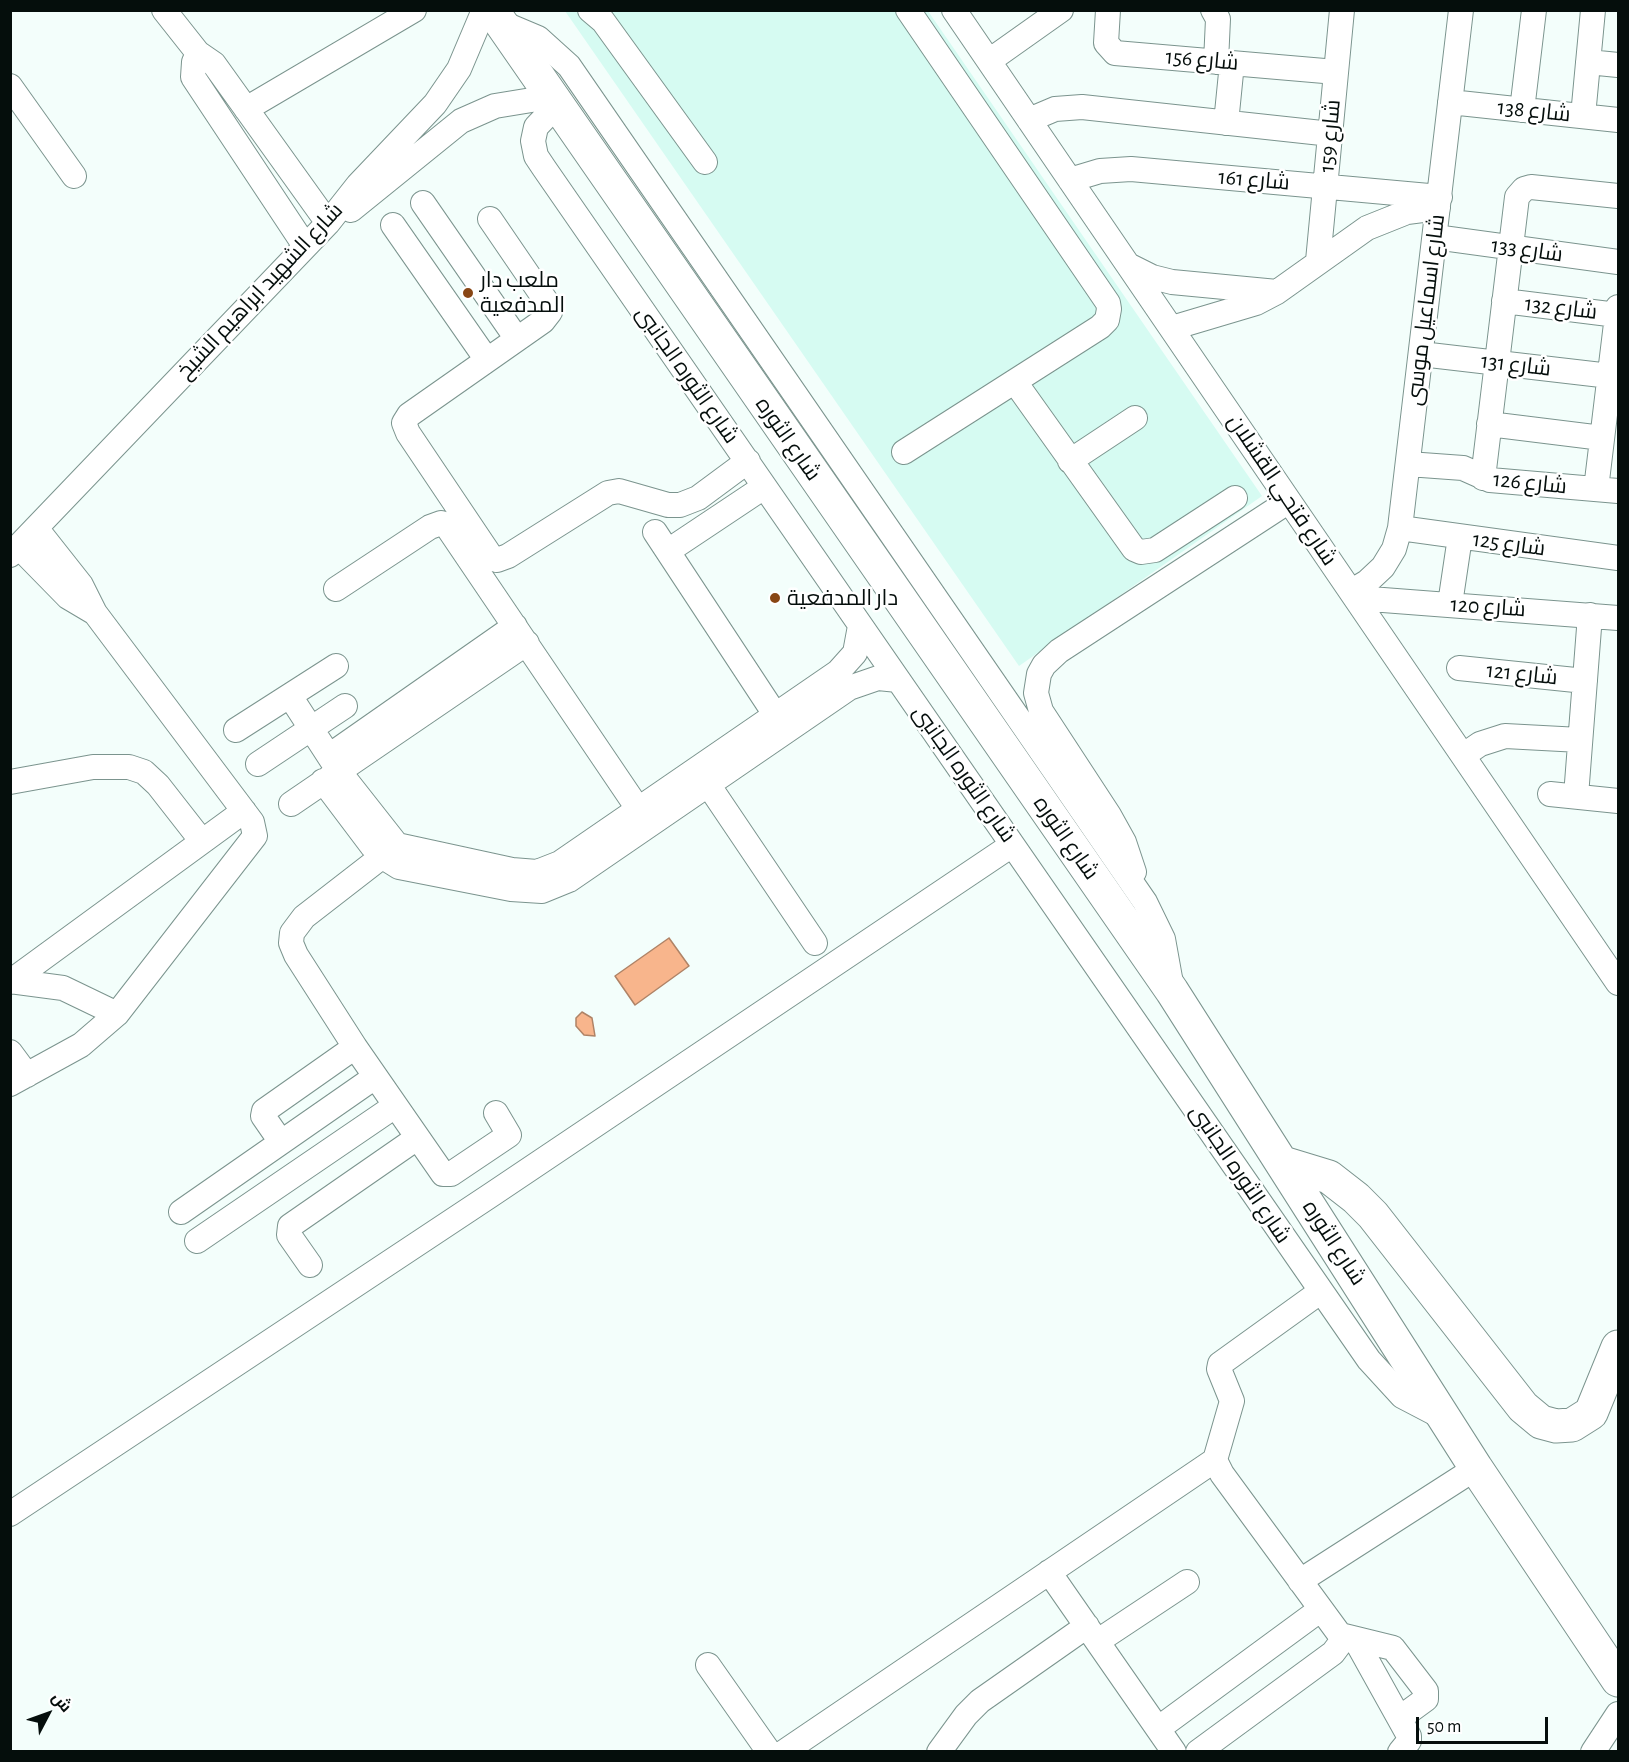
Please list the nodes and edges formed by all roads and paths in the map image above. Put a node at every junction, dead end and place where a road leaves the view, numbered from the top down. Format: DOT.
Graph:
graph roads {
  1 [pos="164,10"];
  2 [pos="414,10"];
  3 [pos="590,10"];
  4 [pos="908,10"];
  5 [pos="954,10"];
  6 [pos="1061,10"];
  7 [pos="1108,10"];
  8 [pos="1213,10"];
  9 [pos="1342,10"];
  10 [pos="1461,10"];
  11 [pos="1534,10"];
  12 [pos="1593,10"];
  13 [pos="492,14"];
  14 [pos="198,53"];
  15 [pos="989,61"];
  16 [pos="1224,62"];
  17 [pos="1588,62"];
  18 [pos="1618,65"];
  19 [pos="1336,72"];
  20 [pos="10,86"];
  21 [pos="553,101"];
  22 [pos="1450,102"];
  23 [pos="1522,110"];
  24 [pos="247,111"];
  25 [pos="1583,116"];
  26 [pos="220,117"];
  27 [pos="1029,120"];
  28 [pos="1618,120"];
  29 [pos="1226,123"];
  30 [pos="1331,134"];
  31 [pos="235,138"];
  32 [pos="284,162"];
  33 [pos="705,162"];
  34 [pos="74,176"];
  35 [pos="262,179"];
  36 [pos="1070,180"];
  37 [pos="1326,186"];
  38 [pos="1618,196"];
  39 [pos="1439,202"];
  40 [pos="423,203"];
  41 [pos="490,219"];
  42 [pos="328,223"];
  43 [pos="393,225"];
  44 [pos="1435,237"];
  45 [pos="305,246"];
  46 [pos="1511,248"];
  47 [pos="1318,261"];
  48 [pos="1618,262"];
  49 [pos="1128,265"];
  50 [pos="1277,292"];
  51 [pos="1504,301"];
  52 [pos="1618,311"];
  53 [pos="1172,328"];
  54 [pos="517,339"];
  55 [pos="1421,354"];
  56 [pos="487,360"];
  57 [pos="1497,363"];
  58 [pos="1610,376"];
  59 [pos="1015,382"];
  60 [pos="1135,418"];
  61 [pos="1489,424"];
  62 [pos="1602,438"];
  63 [pos="904,452"];
  64 [pos="748,461"];
  65 [pos="1070,461"];
  66 [pos="1408,464"];
  67 [pos="1483,478"];
  68 [pos="764,487"];
  69 [pos="1607,490"];
  70 [pos="1235,498"];
  71 [pos="1289,501"];
  72 [pos="36,528"];
  73 [pos="1400,528"];
  74 [pos="1460,537"];
  75 [pos="15,551"];
  76 [pos="1618,558"];
  77 [pos="336,589"];
  78 [pos="1354,595"];
  79 [pos="1450,604"];
  80 [pos="96,614"];
  81 [pos="1590,615"];
  82 [pos="1618,618"];
  83 [pos="860,626"];
  84 [pos="521,635"];
  85 [pos="336,666"];
  86 [pos="1459,668"];
  87 [pos="851,675"];
  88 [pos="1585,681"];
  89 [pos="900,682"];
  90 [pos="290,696"];
  91 [pos="345,706"];
  92 [pos="781,724"];
  93 [pos="311,729"];
  94 [pos="236,730"];
  95 [pos="1580,740"];
  96 [pos="1464,755"];
  97 [pos="258,764"];
  98 [pos="330,769"];
  99 [pos="702,777"];
  100 [pos="10,782"];
  101 [pos="1550,794"];
  102 [pos="1576,796"];
  103 [pos="1618,801"];
  104 [pos="291,804"];
  105 [pos="244,811"];
  106 [pos="644,816"];
  107 [pos="1008,839"];
  108 [pos="201,840"];
  109 [pos="390,851"];
  110 [pos="1140,895"];
  111 [pos="815,943"];
  112 [pos="1616,975"];
  113 [pos="11,981"];
  114 [pos="1172,991"];
  115 [pos="117,1014"];
  116 [pos="355,1047"];
  117 [pos="10,1052"];
  118 [pos="375,1077"];
  119 [pos="19,1080"];
  120 [pos="395,1107"];
  121 [pos="496,1113"];
  122 [pos="417,1138"];
  123 [pos="281,1142"];
  124 [pos="1283,1163"];
  125 [pos="250,1164"];
  126 [pos="269,1192"];
  127 [pos="181,1212"];
  128 [pos="197,1241"];
  129 [pos="310,1264"];
  130 [pos="1320,1292"];
  131 [pos="1618,1347"];
  132 [pos="1446,1419"];
  133 [pos="1215,1460"];
  134 [pos="1476,1468"];
  135 [pos="10,1514"];
  136 [pos="1049,1572"];
  137 [pos="1300,1581"];
  138 [pos="1186,1582"];
  139 [pos="1321,1610"];
  140 [pos="1093,1634"];
  141 [pos="1348,1637"];
  142 [pos="708,1665"];
  143 [pos="1618,1680"];
  144 [pos="1618,1714"];
  145 [pos="1400,1718"];
  146 [pos="1159,1728"];
  147 [pos="769,1752"];
  148 [pos="784,1752"];
  149 [pos="939,1752"];
  150 [pos="1174,1752"];
  151 [pos="1198,1752"];
  152 [pos="1400,1752"];
  153 [pos="1593,1752"];
  1 -- 14 [label="street"];
  2 -- 24 [label="street"];
  3 -- 33 [label="street"];
  4 -- 59 [label="street"];
  5 -- 15 [label="street, شارع فتحي القشلان"];
  6 -- 15 [label="street"];
  7 -- 16 [label="street, شارع 156"];
  8 -- 16 [label="street"];
  9 -- 19 [label="street, شارع 159"];
  10 -- 22 [label="street, شارع اسماعيل موسى"];
  11 -- 23 [label="street"];
  12 -- 17 [label="street"];
  13 -- 21 [label="highway, شارع الثوره"];
  13 -- 42 [label="street, شارع الشهيد ابراهيم الشيخ"];
  13 -- 110 [label="street"];
  14 -- 24 [label="street"];
  14 -- 26 [label="street"];
  15 -- 27 [label="street, شارع فتحي القشلان"];
  16 -- 19 [label="street, شارع 156"];
  16 -- 29 [label="street"];
  17 -- 18 [label="street"];
  17 -- 25 [label="street"];
  19 -- 30 [label="street, شارع 159"];
  20 -- 34 [label="street"];
  21 -- 42 [label="street"];
  21 -- 64 [label="street, شارع الثوره الجانبى"];
  21 -- 114 [label="highway, شارع الثوره"];
  22 -- 23 [label="street, شارع 138"];
  22 -- 39 [label="street, شارع اسماعيل موسى"];
  23 -- 25 [label="street, شارع 138"];
  24 -- 26 [label="street"];
  24 -- 31 [label="street"];
  24 -- 32 [label="street"];
  25 -- 28 [label="street, شارع 138"];
  26 -- 31 [label="street"];
  27 -- 29 [label="street"];
  27 -- 36 [label="street, شارع فتحي القشلان"];
  29 -- 30 [label="street"];
  30 -- 37 [label="street, شارع 159"];
  31 -- 35 [label="street"];
  32 -- 35 [label="street"];
  32 -- 42 [label="street"];
  35 -- 45 [label="street"];
  36 -- 37 [label="street, شارع 161"];
  36 -- 49 [label="street, شارع فتحي القشلان"];
  37 -- 39 [label="street, شارع 161"];
  37 -- 47 [label="street, شارع 159"];
  38 -- 46 [label="street"];
  39 -- 44 [label="street, شارع اسماعيل موسى"];
  39 -- 47 [label="street"];
  40 -- 54 [label="street"];
  41 -- 54 [label="street"];
  42 -- 45 [label="street, شارع الشهيد ابراهيم الشيخ"];
  43 -- 56 [label="street"];
  44 -- 46 [label="street, شارع 133"];
  44 -- 55 [label="street, شارع اسماعيل موسى"];
  45 -- 72 [label="street, شارع الشهيد ابراهيم الشيخ"];
  46 -- 48 [label="street, شارع 133"];
  46 -- 51 [label="street"];
  47 -- 50 [label="street"];
  49 -- 50 [label="street"];
  49 -- 53 [label="street, شارع فتحي القشلان"];
  50 -- 53 [label="street"];
  51 -- 52 [label="street, شارع 132"];
  51 -- 57 [label="street"];
  52 -- 58 [label="street"];
  53 -- 71 [label="street, شارع فتحي القشلان"];
  54 -- 56 [label="street"];
  55 -- 57 [label="street, شارع 131"];
  55 -- 66 [label="street, شارع اسماعيل موسى"];
  56 -- 64 [label="street"];
  57 -- 58 [label="street, شارع 131"];
  57 -- 61 [label="street"];
  58 -- 62 [label="street"];
  59 -- 63 [label="street"];
  59 -- 65 [label="street"];
  60 -- 65 [label="street"];
  61 -- 62 [label="street"];
  61 -- 67 [label="street"];
  62 -- 69 [label="street"];
  64 -- 68 [label="street, شارع الثوره الجانبى"];
  65 -- 70 [label="street"];
  66 -- 67 [label="street, شارع 126"];
  66 -- 73 [label="street, شارع اسماعيل موسى"];
  67 -- 69 [label="street, شارع 126"];
  68 -- 83 [label="street, شارع الثوره الجانبى"];
  68 -- 92 [label="street"];
  71 -- 78 [label="street, شارع فتحي القشلان"];
  71 -- 110 [label="street"];
  72 -- 75 [label="street, شارع الشهيد ابراهيم الشيخ"];
  72 -- 80 [label="street"];
  73 -- 74 [label="street, شارع 125"];
  73 -- 78 [label="street, شارع اسماعيل موسى"];
  74 -- 76 [label="street, شارع 125"];
  74 -- 79 [label="street"];
  75 -- 80 [label="street"];
  77 -- 84 [label="street"];
  78 -- 79 [label="street, شارع 120"];
  78 -- 96 [label="street, شارع فتحي القشلان"];
  79 -- 81 [label="street, شارع 120"];
  80 -- 105 [label="street"];
  81 -- 82 [label="street, شارع 120"];
  81 -- 88 [label="street"];
  83 -- 87 [label="street"];
  83 -- 89 [label="street, شارع الثوره الجانبى"];
  84 -- 98 [label="street"];
  84 -- 106 [label="street"];
  85 -- 90 [label="street"];
  86 -- 88 [label="street, شارع 121"];
  87 -- 89 [label="street"];
  87 -- 92 [label="street"];
  88 -- 95 [label="street"];
  89 -- 107 [label="street, شارع الثوره الجانبى"];
  90 -- 93 [label="street"];
  90 -- 94 [label="street"];
  91 -- 93 [label="street"];
  92 -- 99 [label="street"];
  93 -- 97 [label="street"];
  93 -- 98 [label="street"];
  95 -- 96 [label="street"];
  95 -- 102 [label="street"];
  96 -- 112 [label="street, شارع فتحي القشلان"];
  98 -- 104 [label="street"];
  98 -- 109 [label="street"];
  99 -- 106 [label="street"];
  99 -- 111 [label="street"];
  100 -- 108 [label="street"];
  101 -- 102 [label="street"];
  102 -- 103 [label="street"];
  105 -- 108 [label="street"];
  105 -- 115 [label="street"];
  106 -- 109 [label="street"];
  107 -- 130 [label="street, شارع الثوره الجانبى"];
  107 -- 135 [label="street"];
  108 -- 113 [label="street"];
  109 -- 116 [label="street"];
  110 -- 114 [label="street"];
  113 -- 115 [label="street"];
  114 -- 124 [label="highway, شارع الثوره"];
  115 -- 119 [label="street"];
  116 -- 118 [label="street"];
  116 -- 123 [label="street"];
  117 -- 119 [label="street"];
  118 -- 120 [label="street"];
  118 -- 123 [label="street"];
  120 -- 122 [label="street"];
  120 -- 126 [label="street"];
  121 -- 122 [label="street"];
  122 -- 129 [label="street"];
  123 -- 125 [label="street"];
  124 -- 131 [label="highway"];
  124 -- 132 [label="highway, شارع الثوره"];
  125 -- 126 [label="street"];
  125 -- 127 [label="street"];
  126 -- 128 [label="street"];
  130 -- 132 [label="street, شارع الثوره الجانبى"];
  130 -- 133 [label="street"];
  132 -- 134 [label="highway, شارع الثوره"];
  133 -- 136 [label="street"];
  133 -- 137 [label="street"];
  134 -- 137 [label="street"];
  134 -- 143 [label="highway, شارع الثوره"];
  136 -- 140 [label="street"];
  136 -- 148 [label="street"];
  137 -- 139 [label="street"];
  138 -- 140 [label="street"];
  139 -- 141 [label="street"];
  139 -- 146 [label="street"];
  140 -- 146 [label="street"];
  140 -- 149 [label="street"];
  141 -- 145 [label="street"];
  141 -- 145 [label="street"];
  141 -- 151 [label="street"];
  142 -- 147 [label="street"];
  144 -- 153 [label="street"];
  145 -- 152 [label="street"];
  146 -- 150 [label="street"];
}
